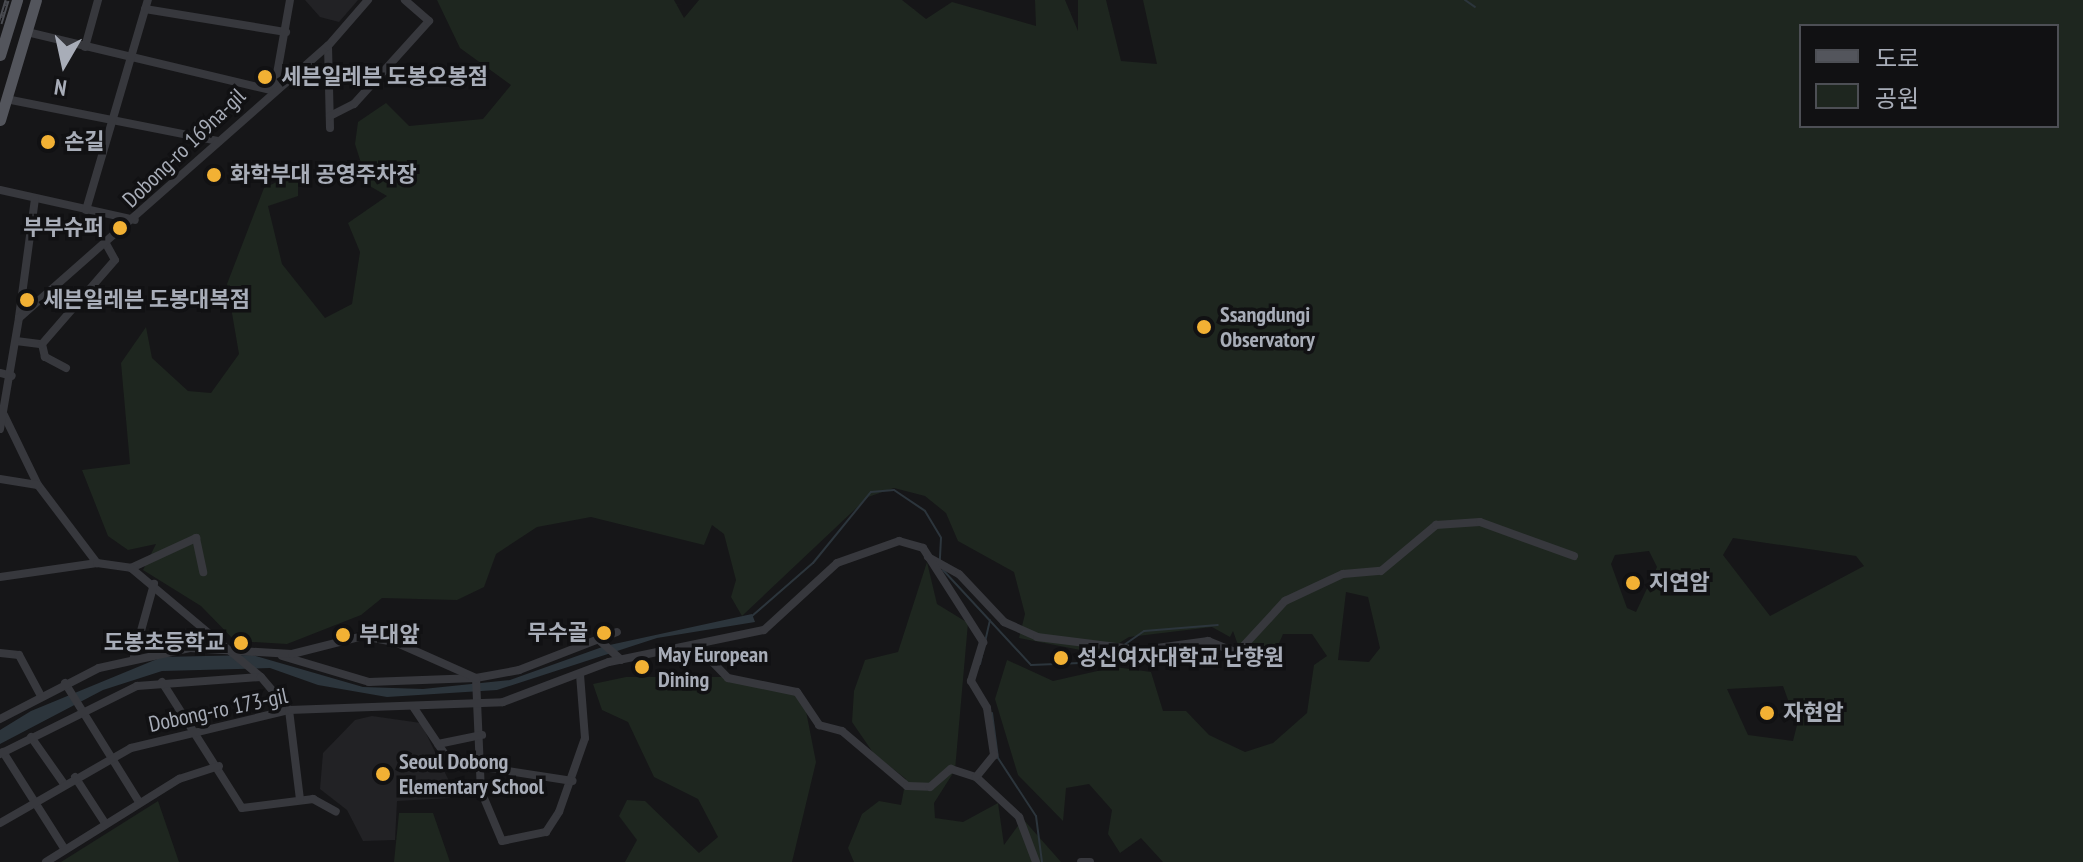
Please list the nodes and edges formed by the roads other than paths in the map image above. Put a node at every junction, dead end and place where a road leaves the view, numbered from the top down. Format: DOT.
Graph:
graph roads {
  1 [pos="17,0"];
  2 [pos="36,0"];
  3 [pos="98,0"];
  4 [pos="290,0"];
  5 [pos="368,0"];
  6 [pos="405,0"];
  7 [pos="147,4"];
  8 [pos="4,27"];
  9 [pos="27,32"];
  10 [pos="286,32"];
  11 [pos="328,46"];
  12 [pos="85,47"];
  13 [pos="0,55"];
  14 [pos="131,61"];
  15 [pos="273,88"];
  16 [pos="6,99"];
  17 [pos="330,116"];
  18 [pos="0,120"];
  19 [pos="111,122"];
  20 [pos="330,128"];
  21 [pos="219,141"];
  22 [pos="0,190"];
  23 [pos="35,199"];
  24 [pos="86,210"];
  25 [pos="135,220"];
  26 [pos="106,244"];
  27 [pos="88,259"];
  28 [pos="102,276"];
  29 [pos="19,318"];
  30 [pos="16,341"];
  31 [pos="42,344"];
  32 [pos="66,368"];
  33 [pos="0,373"];
  34 [pos="12,376"];
  35 [pos="4,415"];
  36 [pos="0,429"];
  37 [pos="0,479"];
  38 [pos="38,485"];
  39 [pos="1574,556"];
  40 [pos="930,558"];
  41 [pos="97,563"];
  42 [pos="131,568"];
  43 [pos="203,572"];
  44 [pos="0,577"];
  45 [pos="154,584"];
  46 [pos="617,632"];
  47 [pos="599,640"];
  48 [pos="696,645"];
  49 [pos="231,646"];
  50 [pos="0,653"];
  51 [pos="277,654"];
  52 [pos="134,656"];
  53 [pos="620,658"];
  54 [pos="580,674"];
  55 [pos="258,675"];
  56 [pos="476,679"];
  57 [pos="162,682"];
  58 [pos="66,684"];
  59 [pos="41,696"];
  60 [pos="481,702"];
  61 [pos="414,708"];
  62 [pos="79,710"];
  63 [pos="289,710"];
  64 [pos="0,719"];
  65 [pos="197,731"];
  66 [pos="482,735"];
  67 [pos="31,737"];
  68 [pos="438,744"];
  69 [pos="2,753"];
  70 [pos="107,756"];
  71 [pos="219,766"];
  72 [pos="481,770"];
  73 [pos="75,777"];
  74 [pos="976,777"];
  75 [pos="573,781"];
  76 [pos="64,784"];
  77 [pos="300,799"];
  78 [pos="35,801"];
  79 [pos="139,802"];
  80 [pos="336,812"];
  81 [pos="0,823"];
  82 [pos="105,823"];
  83 [pos="64,848"];
  84 [pos="46,862"];
  85 [pos="1036,862"];
  86 [pos="1081,862"];
  87 [pos="1090,862"];
  1 -- 8 [label="main road"];
  2 -- 9 [label="main road"];
  3 -- 12 [label="street"];
  4 -- 10 [label="street"];
  5 -- 11 [label="street, Dobong-ro 169na-gil"];
  6 -- 17 [label="street"];
  7 -- 10 [label="street"];
  7 -- 14 [label="street"];
  8 -- 13 [label="main road"];
  9 -- 12 [label="street"];
  9 -- 16 [label="main road"];
  10 -- 15 [label="street"];
  11 -- 15 [label="street, Dobong-ro 169na-gil"];
  11 -- 17 [label="street"];
  12 -- 14 [label="street"];
  14 -- 15 [label="street"];
  14 -- 19 [label="street"];
  15 -- 21 [label="street, Dobong-ro 169na-gil"];
  16 -- 18 [label="main road"];
  16 -- 19 [label="street"];
  17 -- 20 [label="street"];
  19 -- 21 [label="street"];
  19 -- 24 [label="street"];
  21 -- 25 [label="street, Dobong-ro 169na-gil"];
  22 -- 23 [label="street"];
  23 -- 24 [label="street"];
  23 -- 29 [label="street"];
  24 -- 25 [label="street"];
  25 -- 26 [label="street, Dobong-ro 169na-gil"];
  26 -- 27 [label="street, Dobong-ro 169na-gil"];
  26 -- 28 [label="street"];
  27 -- 28 [label="street"];
  27 -- 29 [label="street, Dobong-ro 169na-gil"];
  28 -- 31 [label="street"];
  29 -- 30 [label="street"];
  30 -- 31 [label="street"];
  30 -- 34 [label="street"];
  31 -- 32 [label="street"];
  33 -- 34 [label="street"];
  34 -- 35 [label="street"];
  35 -- 36 [label="street"];
  35 -- 38 [label="street"];
  37 -- 38 [label="street"];
  38 -- 41 [label="street"];
  39 -- 40 [label="street, Dobong-ro 173-gil"];
  40 -- 48 [label="street, Dobong-ro 173-gil"];
  40 -- 74 [label="street"];
  41 -- 42 [label="street"];
  41 -- 44 [label="street"];
  42 -- 43 [label="street"];
  42 -- 45 [label="street"];
  45 -- 49 [label="street"];
  45 -- 52 [label="street"];
  46 -- 47 [label="street"];
  47 -- 53 [label="street"];
  47 -- 56 [label="street"];
  48 -- 53 [label="street, Dobong-ro 173-gil"];
  48 -- 74 [label="street"];
  49 -- 51 [label="street"];
  49 -- 52 [label="street"];
  49 -- 55 [label="street"];
  50 -- 59 [label="street"];
  51 -- 56 [label="street"];
  51 -- 56 [label="street"];
  52 -- 58 [label="street"];
  53 -- 54 [label="street, Dobong-ro 173-gil"];
  54 -- 60 [label="street, Dobong-ro 173-gil"];
  54 -- 75 [label="street"];
  55 -- 57 [label="street"];
  55 -- 63 [label="street"];
  56 -- 60 [label="street"];
  57 -- 62 [label="street"];
  57 -- 65 [label="street"];
  58 -- 59 [label="street"];
  58 -- 62 [label="street"];
  59 -- 64 [label="street"];
  60 -- 61 [label="street, Dobong-ro 173-gil"];
  60 -- 66 [label="street"];
  61 -- 63 [label="street, Dobong-ro 173-gil"];
  61 -- 68 [label="street"];
  62 -- 67 [label="street"];
  62 -- 70 [label="street"];
  63 -- 65 [label="street, Dobong-ro 173-gil"];
  63 -- 77 [label="street"];
  65 -- 70 [label="street, Dobong-ro 173-gil"];
  65 -- 71 [label="street"];
  66 -- 68 [label="street"];
  66 -- 72 [label="street"];
  67 -- 69 [label="street"];
  67 -- 76 [label="street"];
  68 -- 72 [label="street"];
  69 -- 78 [label="street"];
  70 -- 73 [label="street, Dobong-ro 173-gil"];
  70 -- 79 [label="street"];
  71 -- 77 [label="street"];
  71 -- 79 [label="street"];
  72 -- 75 [label="street"];
  72 -- 75 [label="street"];
  73 -- 76 [label="street, Dobong-ro 173-gil"];
  73 -- 82 [label="street"];
  74 -- 85 [label="street"];
  76 -- 78 [label="street, Dobong-ro 173-gil"];
  77 -- 80 [label="street"];
  78 -- 81 [label="street, Dobong-ro 173-gil"];
  78 -- 83 [label="street"];
  79 -- 82 [label="street"];
  82 -- 83 [label="street"];
  83 -- 84 [label="street"];
  86 -- 87 [label="street"];
}
